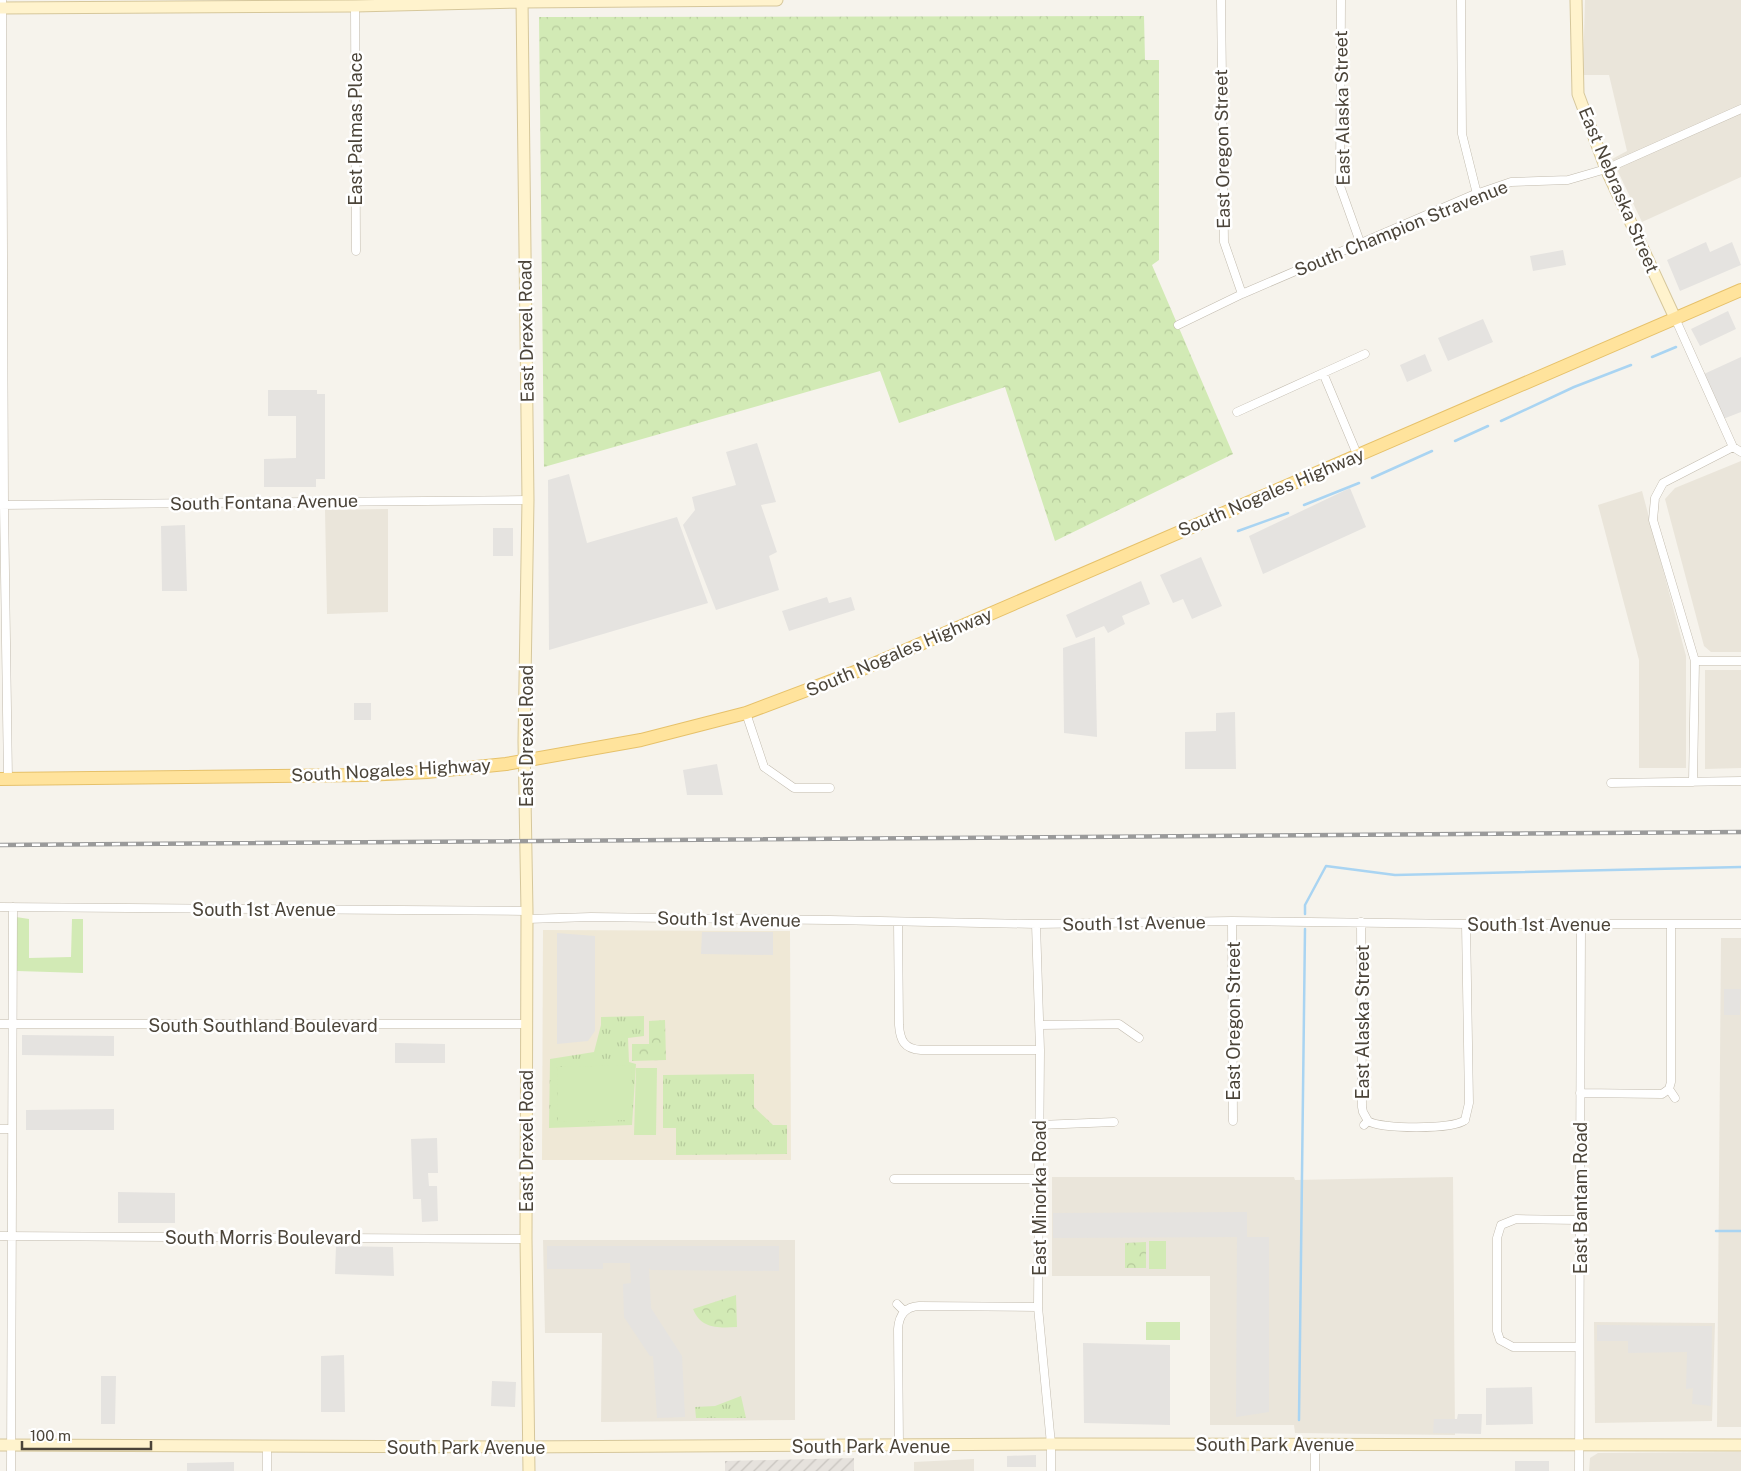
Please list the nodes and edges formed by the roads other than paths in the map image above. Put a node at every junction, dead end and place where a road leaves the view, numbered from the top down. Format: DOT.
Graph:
graph roads {
  1 [pos="777,0"];
  2 [pos="1221,0"];
  3 [pos="1341,0"];
  4 [pos="1461,0"];
  5 [pos="1576,0"];
  6 [pos="522,1"];
  7 [pos="261,3"];
  8 [pos="2,5"];
  9 [pos="355,6"];
  10 [pos="1741,109"];
  11 [pos="1606,169"];
  12 [pos="1477,194"];
  13 [pos="1360,242"];
  14 [pos="356,251"];
  15 [pos="1741,290"];
  16 [pos="1242,294"];
  17 [pos="1675,318"];
  18 [pos="1178,325"];
  19 [pos="1365,354"];
  20 [pos="1323,373"];
  21 [pos="1237,412"];
  22 [pos="1733,447"];
  23 [pos="1741,452"];
  24 [pos="1357,454"];
  25 [pos="528,500"];
  26 [pos="2,505"];
  27 [pos="1694,661"];
  28 [pos="1741,661"];
  29 [pos="746,714"];
  30 [pos="524,760"];
  31 [pos="4,779"];
  32 [pos="1741,781"];
  33 [pos="1693,782"];
  34 [pos="1611,783"];
  35 [pos="830,788"];
  36 [pos="0,907"];
  37 [pos="13,908"];
  38 [pos="527,915"];
  39 [pos="1232,921"];
  40 [pos="898,922"];
  41 [pos="1361,922"];
  42 [pos="1036,924"];
  43 [pos="1466,924"];
  44 [pos="1581,924"];
  45 [pos="1671,924"];
  46 [pos="1741,924"];
  47 [pos="0,1024"];
  48 [pos="11,1024"];
  49 [pos="526,1024"];
  50 [pos="1040,1025"];
  51 [pos="1139,1038"];
  52 [pos="904,1044"];
  53 [pos="898,1050"];
  54 [pos="1040,1050"];
  55 [pos="1669,1089"];
  56 [pos="1580,1094"];
  57 [pos="1675,1098"];
  58 [pos="1233,1121"];
  59 [pos="1114,1122"];
  60 [pos="1040,1125"];
  61 [pos="0,1129"];
  62 [pos="11,1129"];
  63 [pos="894,1179"];
  64 [pos="1040,1179"];
  65 [pos="1580,1220"];
  66 [pos="0,1236"];
  67 [pos="11,1236"];
  68 [pos="526,1239"];
  69 [pos="897,1304"];
  70 [pos="1038,1306"];
  71 [pos="905,1311"];
  72 [pos="1579,1347"];
  73 [pos="1051,1444"];
  74 [pos="1315,1444"];
  75 [pos="6,1445"];
  76 [pos="1579,1445"];
  77 [pos="268,1446"];
  78 [pos="899,1446"];
  79 [pos="1741,1446"];
  80 [pos="528,1447"];
  81 [pos="11,1471"];
  82 [pos="268,1471"];
  83 [pos="529,1471"];
  84 [pos="1051,1471"];
  85 [pos="1315,1471"];
  86 [pos="1579,1471"];
  1 -- 6 [label="street"];
  2 -- 16 [label="street, East Oregon Street"];
  3 -- 13 [label="street, East Alaska Street"];
  4 -- 12 [label="street"];
  5 -- 11 [label="street, East Nebraska Street"];
  6 -- 9 [label="street"];
  6 -- 25 [label="street, East Drexel Road"];
  7 -- 8 [label="street"];
  7 -- 9 [label="street"];
  8 -- 26 [label="street"];
  9 -- 14 [label="street, East Palmas Place"];
  10 -- 11 [label="street, South Champion Stravenue"];
  11 -- 12 [label="street, South Champion Stravenue"];
  11 -- 17 [label="street, East Nebraska Street"];
  12 -- 13 [label="street, South Champion Stravenue"];
  13 -- 16 [label="street, South Champion Stravenue"];
  15 -- 17 [label="main road, South Nogales Highway"];
  16 -- 18 [label="street, South Champion Stravenue"];
  17 -- 22 [label="street"];
  17 -- 24 [label="main road, South Nogales Highway"];
  19 -- 20 [label="street"];
  20 -- 21 [label="street"];
  20 -- 24 [label="street"];
  22 -- 23 [label="street"];
  22 -- 27 [label="street"];
  24 -- 29 [label="main road, South Nogales Highway"];
  25 -- 26 [label="street, South Fontana Avenue"];
  25 -- 30 [label="street, East Drexel Road"];
  26 -- 31 [label="street"];
  27 -- 28 [label="street"];
  27 -- 33 [label="street"];
  29 -- 30 [label="main road, South Nogales Highway"];
  29 -- 35 [label="street"];
  30 -- 31 [label="main road, South Nogales Highway"];
  30 -- 38 [label="street, East Drexel Road"];
  32 -- 33 [label="street"];
  33 -- 34 [label="street"];
  36 -- 37 [label="street, South 1st Avenue"];
  37 -- 38 [label="street, South 1st Avenue"];
  37 -- 48 [label="street"];
  38 -- 40 [label="street, South 1st Avenue"];
  38 -- 49 [label="street, East Drexel Road"];
  39 -- 41 [label="street, South 1st Avenue"];
  39 -- 42 [label="street, South 1st Avenue"];
  39 -- 58 [label="street, East Oregon Street"];
  40 -- 42 [label="street, South 1st Avenue"];
  40 -- 52 [label="street"];
  41 -- 43 [label="street, South 1st Avenue"];
  41 -- 43 [label="street, East Alaska Street"];
  42 -- 50 [label="street, East Minorka Road"];
  43 -- 44 [label="street, South 1st Avenue"];
  44 -- 45 [label="street, South 1st Avenue"];
  44 -- 56 [label="street, East Bantam Road"];
  45 -- 46 [label="street, South 1st Avenue"];
  45 -- 55 [label="street"];
  47 -- 48 [label="street, South Southland Boulevard"];
  48 -- 49 [label="street, South Southland Boulevard"];
  48 -- 62 [label="street"];
  49 -- 68 [label="street, East Drexel Road"];
  50 -- 51 [label="street"];
  50 -- 54 [label="street, East Minorka Road"];
  52 -- 53 [label="street"];
  52 -- 54 [label="street"];
  54 -- 60 [label="street, East Minorka Road"];
  55 -- 56 [label="street"];
  55 -- 57 [label="street"];
  56 -- 65 [label="street, East Bantam Road"];
  59 -- 60 [label="street"];
  60 -- 64 [label="street, East Minorka Road"];
  61 -- 62 [label="street"];
  62 -- 67 [label="street"];
  63 -- 64 [label="street"];
  64 -- 70 [label="street, East Minorka Road"];
  65 -- 72 [label="street, East Bantam Road"];
  65 -- 72 [label="street"];
  66 -- 67 [label="street, South Morris Boulevard"];
  67 -- 68 [label="street, South Morris Boulevard"];
  67 -- 75 [label="street"];
  68 -- 80 [label="street, East Drexel Road"];
  69 -- 71 [label="street"];
  70 -- 71 [label="street"];
  70 -- 73 [label="street, East Minorka Road"];
  71 -- 78 [label="street"];
  72 -- 76 [label="street, East Bantam Road"];
  73 -- 74 [label="street, South Park Avenue"];
  73 -- 78 [label="street, South Park Avenue"];
  73 -- 84 [label="street, East Minorka Road"];
  74 -- 76 [label="street, South Park Avenue"];
  74 -- 85 [label="street"];
  75 -- 77 [label="street, South Park Avenue"];
  75 -- 81 [label="street"];
  76 -- 79 [label="street, South Park Avenue"];
  76 -- 86 [label="street, East Bantam Road"];
  77 -- 80 [label="street, South Park Avenue"];
  77 -- 82 [label="street"];
  78 -- 80 [label="street, South Park Avenue"];
  80 -- 83 [label="street, East Drexel Road"];
}
